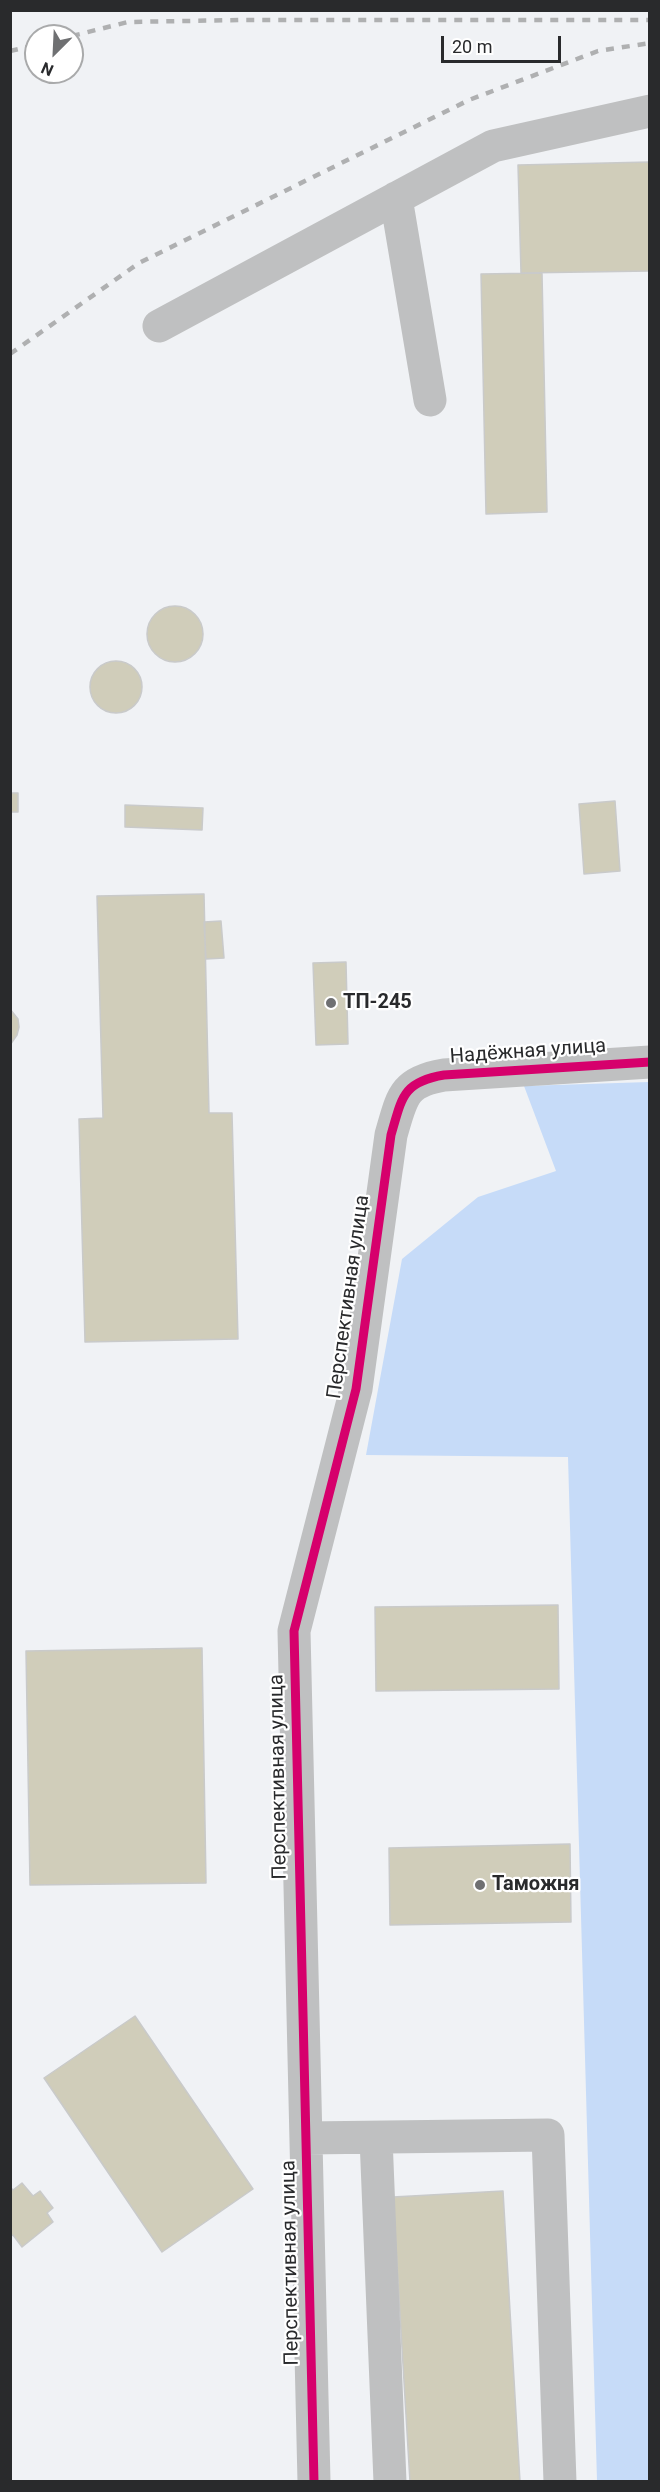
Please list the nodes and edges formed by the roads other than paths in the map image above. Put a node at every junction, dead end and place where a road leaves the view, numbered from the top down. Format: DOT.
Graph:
graph roads {
  1 [pos="650,111"];
  2 [pos="396,198"];
  3 [pos="159,326"];
  4 [pos="430,400"];
  5 [pos="650,1062"];
  6 [pos="410,1086"];
  7 [pos="306,2138"];
  8 [pos="376,2138"];
  9 [pos="314,2481"];
  10 [pos="390,2481"];
  11 [pos="560,2481"];
  1 -- 2 [label="street"];
  2 -- 3 [label="street"];
  2 -- 4 [label="street"];
  5 -- 6 [label="street, Надёжная улица"];
  6 -- 7 [label="street, Перспективная улица"];
  7 -- 8 [label="street"];
  7 -- 9 [label="street, Перспективная улица"];
  8 -- 10 [label="street"];
  8 -- 11 [label="street"];
}
